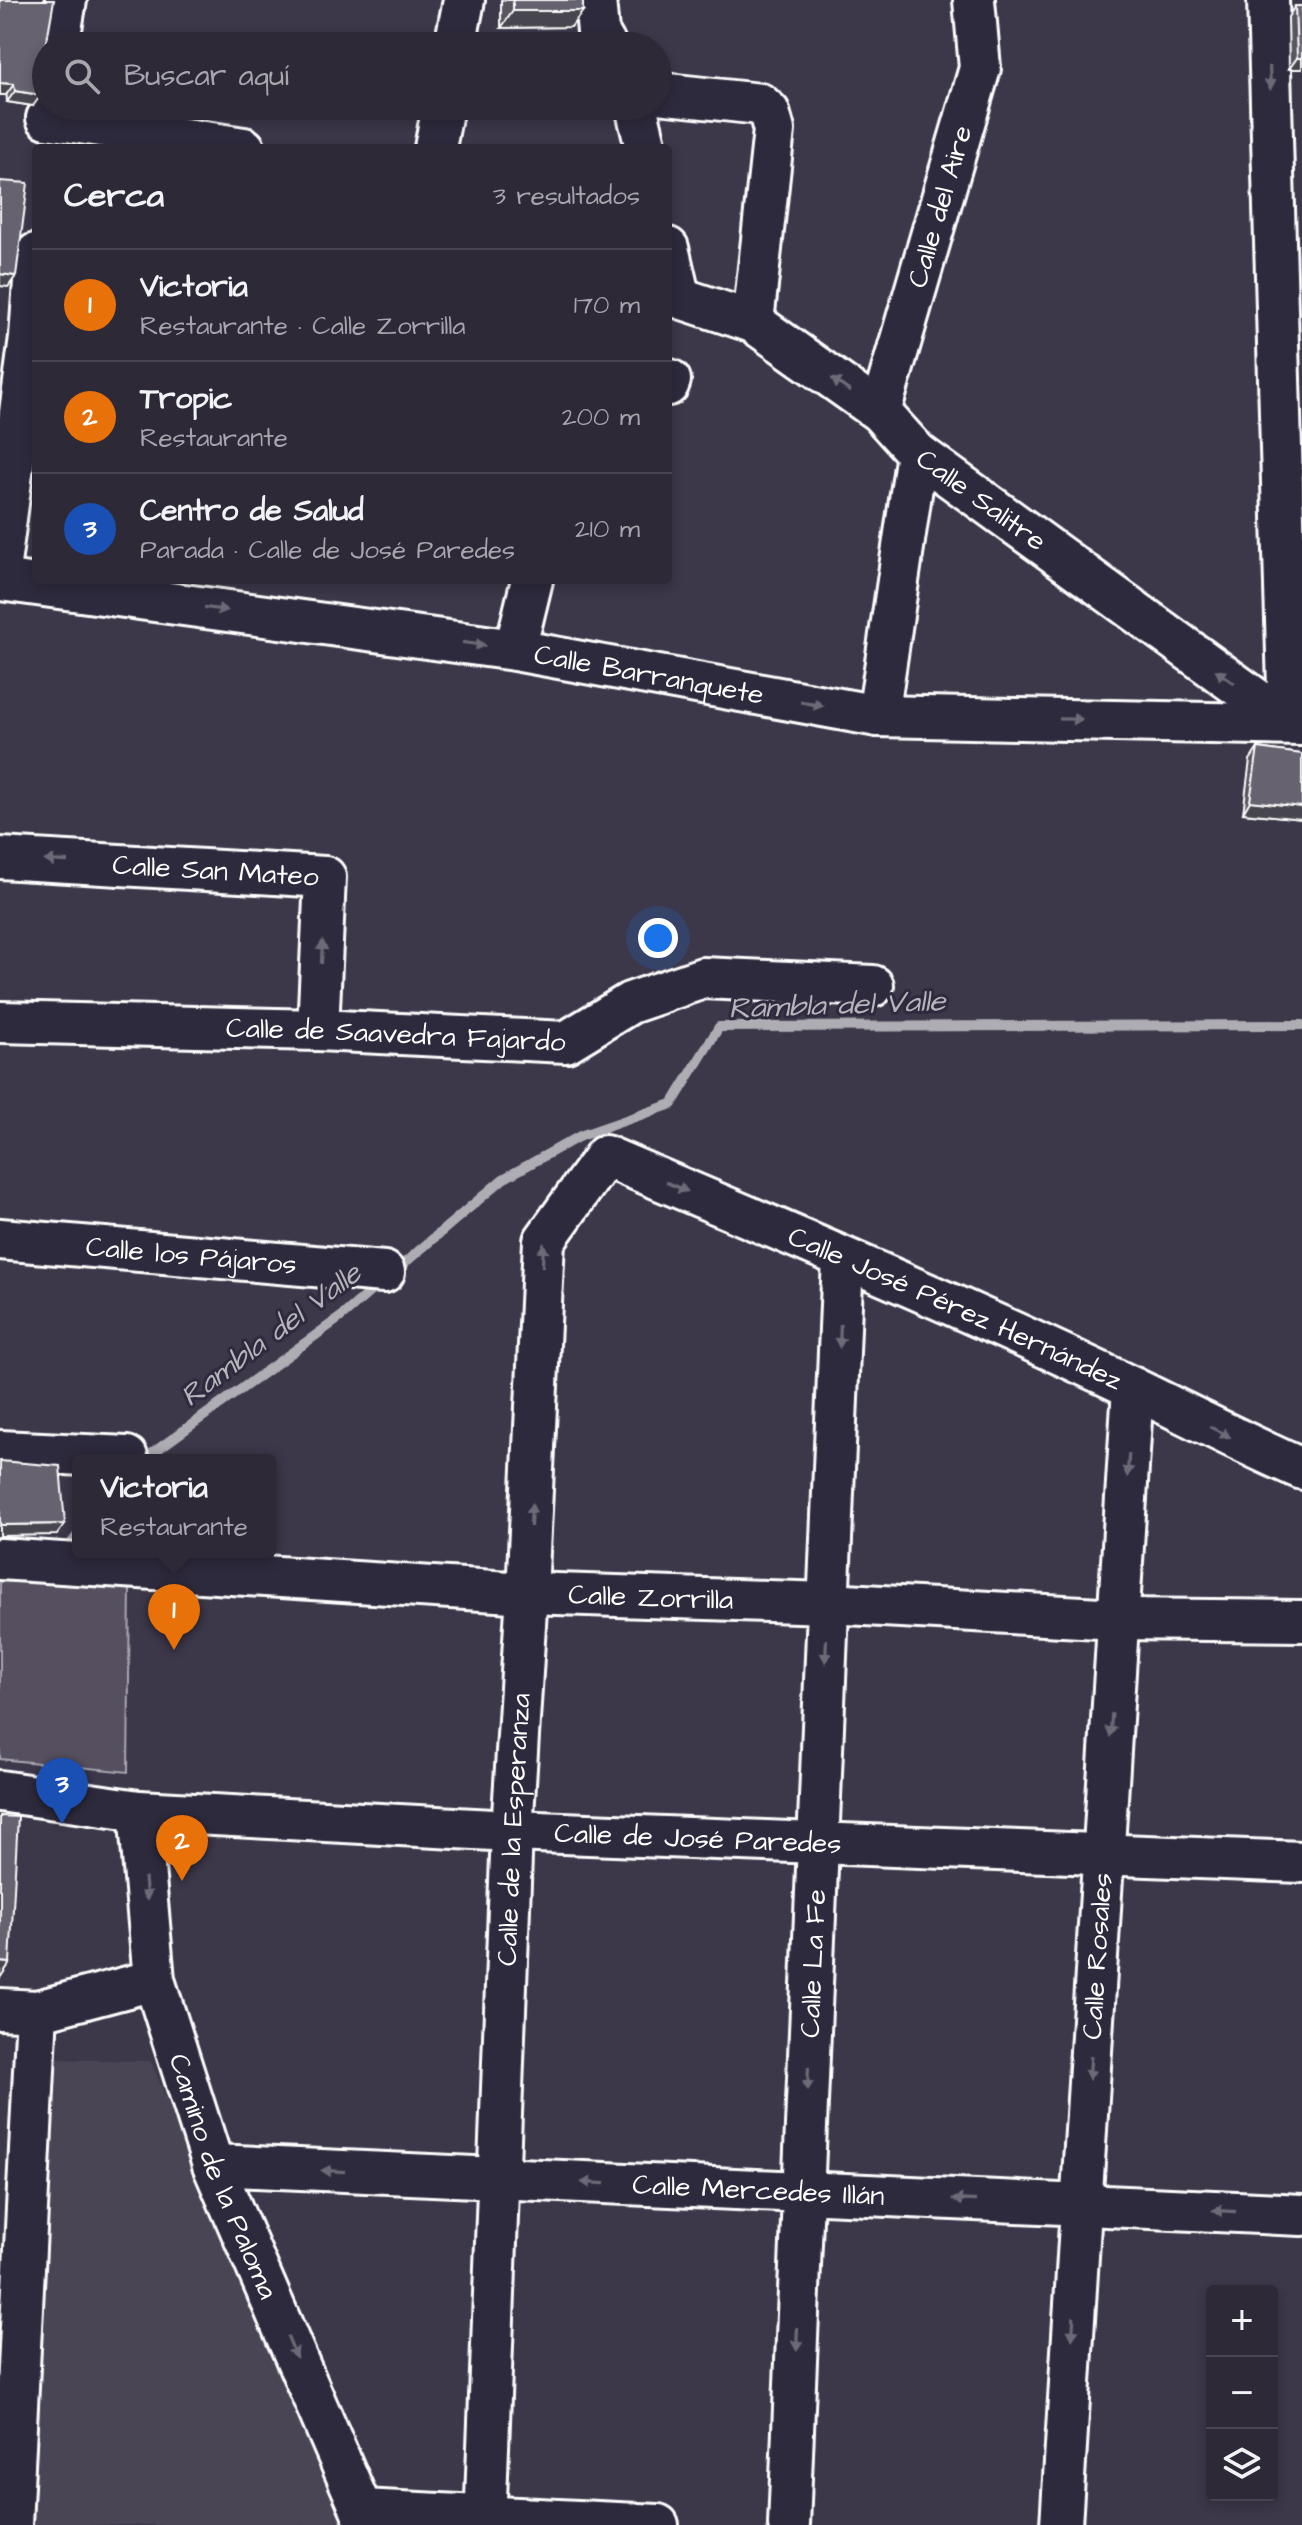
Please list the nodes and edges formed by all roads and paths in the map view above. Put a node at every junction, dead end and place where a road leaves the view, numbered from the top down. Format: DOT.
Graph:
graph roads {
  1 [pos="66,0"];
  2 [pos="464,0"];
  3 [pos="595,0"];
  4 [pos="974,0"];
  5 [pos="1268,0"];
  6 [pos="60,32"];
  7 [pos="458,32"];
  8 [pos="598,32"];
  9 [pos="672,95"];
  10 [pos="440,120"];
  11 [pos="639,120"];
  12 [pos="46,124"];
  13 [pos="211,144"];
  14 [pos="436,144"];
  15 [pos="645,144"];
  16 [pos="673,294"];
  17 [pos="753,322"];
  18 [pos="32,339"];
  19 [pos="32,350"];
  20 [pos="0,379"];
  21 [pos="880,412"];
  22 [pos="917,453"];
  23 [pos="0,564"];
  24 [pos="0,580"];
  25 [pos="531,584"];
  26 [pos="515,650"];
  27 [pos="878,716"];
  28 [pos="1295,724"];
  29 [pos="0,858"];
  30 [pos="873,986"];
  31 [pos="0,1022"];
  32 [pos="318,1030"];
  33 [pos="605,1156"];
  34 [pos="0,1239"];
  35 [pos="843,1258"];
  36 [pos="384,1272"];
  37 [pos="1133,1388"];
  38 [pos="0,1451"];
  39 [pos="72,1454"];
  40 [pos="1302,1469"];
  41 [pos="0,1559"];
  42 [pos="527,1593"];
  43 [pos="828,1603"];
  44 [pos="1118,1619"];
  45 [pos="1302,1621"];
  46 [pos="0,1791"];
  47 [pos="139,1811"];
  48 [pos="512,1831"];
  49 [pos="818,1843"];
  50 [pos="1103,1854"];
  51 [pos="1302,1862"];
  52 [pos="154,1980"];
  53 [pos="19,2010"];
  54 [pos="213,2165"];
  55 [pos="499,2178"];
  56 [pos="804,2192"];
  57 [pos="1081,2205"];
  58 [pos="1302,2215"];
  59 [pos="365,2518"];
  60 [pos="485,2521"];
  61 [pos="11,2525"];
  62 [pos="658,2525"];
  63 [pos="789,2525"];
  64 [pos="1061,2525"];
  1 -- 6 [label="street"];
  2 -- 7 [label="street"];
  3 -- 8 [label="street"];
  4 -- 21 [label="street, Calle del Aire"];
  5 -- 28 [label="street, one-way"];
  9 -- 17 [label="street"];
  10 -- 14 [label="street"];
  11 -- 15 [label="street"];
  12 -- 13 [label="street"];
  16 -- 17 [label="street, Calle Salitre"];
  21 -- 17 [label="street, Calle Salitre, one-way"];
  18 -- 20 [label="street"];
  19 -- 23 [label="street"];
  21 -- 22 [label="street, Calle Salitre"];
  22 -- 27 [label="street"];
  28 -- 22 [label="street, Calle Salitre, one-way"];
  24 -- 26 [label="street, Calle Barranquete, one-way"];
  25 -- 26 [label="street"];
  26 -- 27 [label="street, Calle Barranquete, one-way"];
  27 -- 28 [label="street, Calle Barranquete, one-way"];
  32 -- 29 [label="street, Calle San Mateo, one-way"];
  30 -- 32 [label="street, Calle de Saavedra Fajardo"];
  31 -- 32 [label="street, Calle de Saavedra Fajardo"];
  33 -- 35 [label="street, Calle José Pérez Hernández, one-way"];
  42 -- 33 [label="street, Calle de la Esperanza, one-way"];
  34 -- 36 [label="street, Calle los Pájaros"];
  35 -- 37 [label="street, Calle José Pérez Hernández"];
  35 -- 43 [label="street, Calle La Fe, one-way"];
  37 -- 40 [label="street, Calle José Pérez Hernández, one-way"];
  37 -- 44 [label="street, Calle Rosales, one-way"];
  38 -- 39 [label="street"];
  41 -- 42 [label="street, Calle Zorrilla"];
  42 -- 43 [label="street, Calle Zorrilla"];
  42 -- 48 [label="street, Calle de la Esperanza"];
  43 -- 44 [label="street, Calle Zorrilla"];
  43 -- 49 [label="street, Calle La Fe, one-way"];
  44 -- 45 [label="street, Calle Zorrilla"];
  44 -- 50 [label="street, Calle Rosales, one-way"];
  46 -- 47 [label="street, Calle de José Paredes"];
  47 -- 48 [label="street, Calle de José Paredes"];
  47 -- 52 [label="street, Camino de la Paloma, one-way"];
  48 -- 49 [label="street, Calle de José Paredes"];
  48 -- 55 [label="street, Calle de la Esperanza"];
  49 -- 50 [label="street, Calle de José Paredes"];
  49 -- 56 [label="street, Calle La Fe, one-way"];
  50 -- 51 [label="street, Calle de José Paredes"];
  50 -- 57 [label="street, Calle Rosales, one-way"];
  52 -- 53 [label="street"];
  52 -- 54 [label="street, Camino de la Paloma"];
  53 -- 61 [label="street"];
  55 -- 54 [label="street, Calle Mercedes Illán, one-way"];
  54 -- 59 [label="street, Camino de la Paloma, one-way"];
  56 -- 55 [label="street, Calle Mercedes Illán, one-way"];
  55 -- 60 [label="street, Calle de la Esperanza"];
  57 -- 56 [label="street, Calle Mercedes Illán, one-way"];
  56 -- 63 [label="street, Calle La Fe, one-way"];
  58 -- 57 [label="street, Calle Mercedes Illán, one-way"];
  57 -- 64 [label="street, Calle Rosales, one-way"];
  59 -- 60 [label="street"];
  60 -- 62 [label="street"];
}
